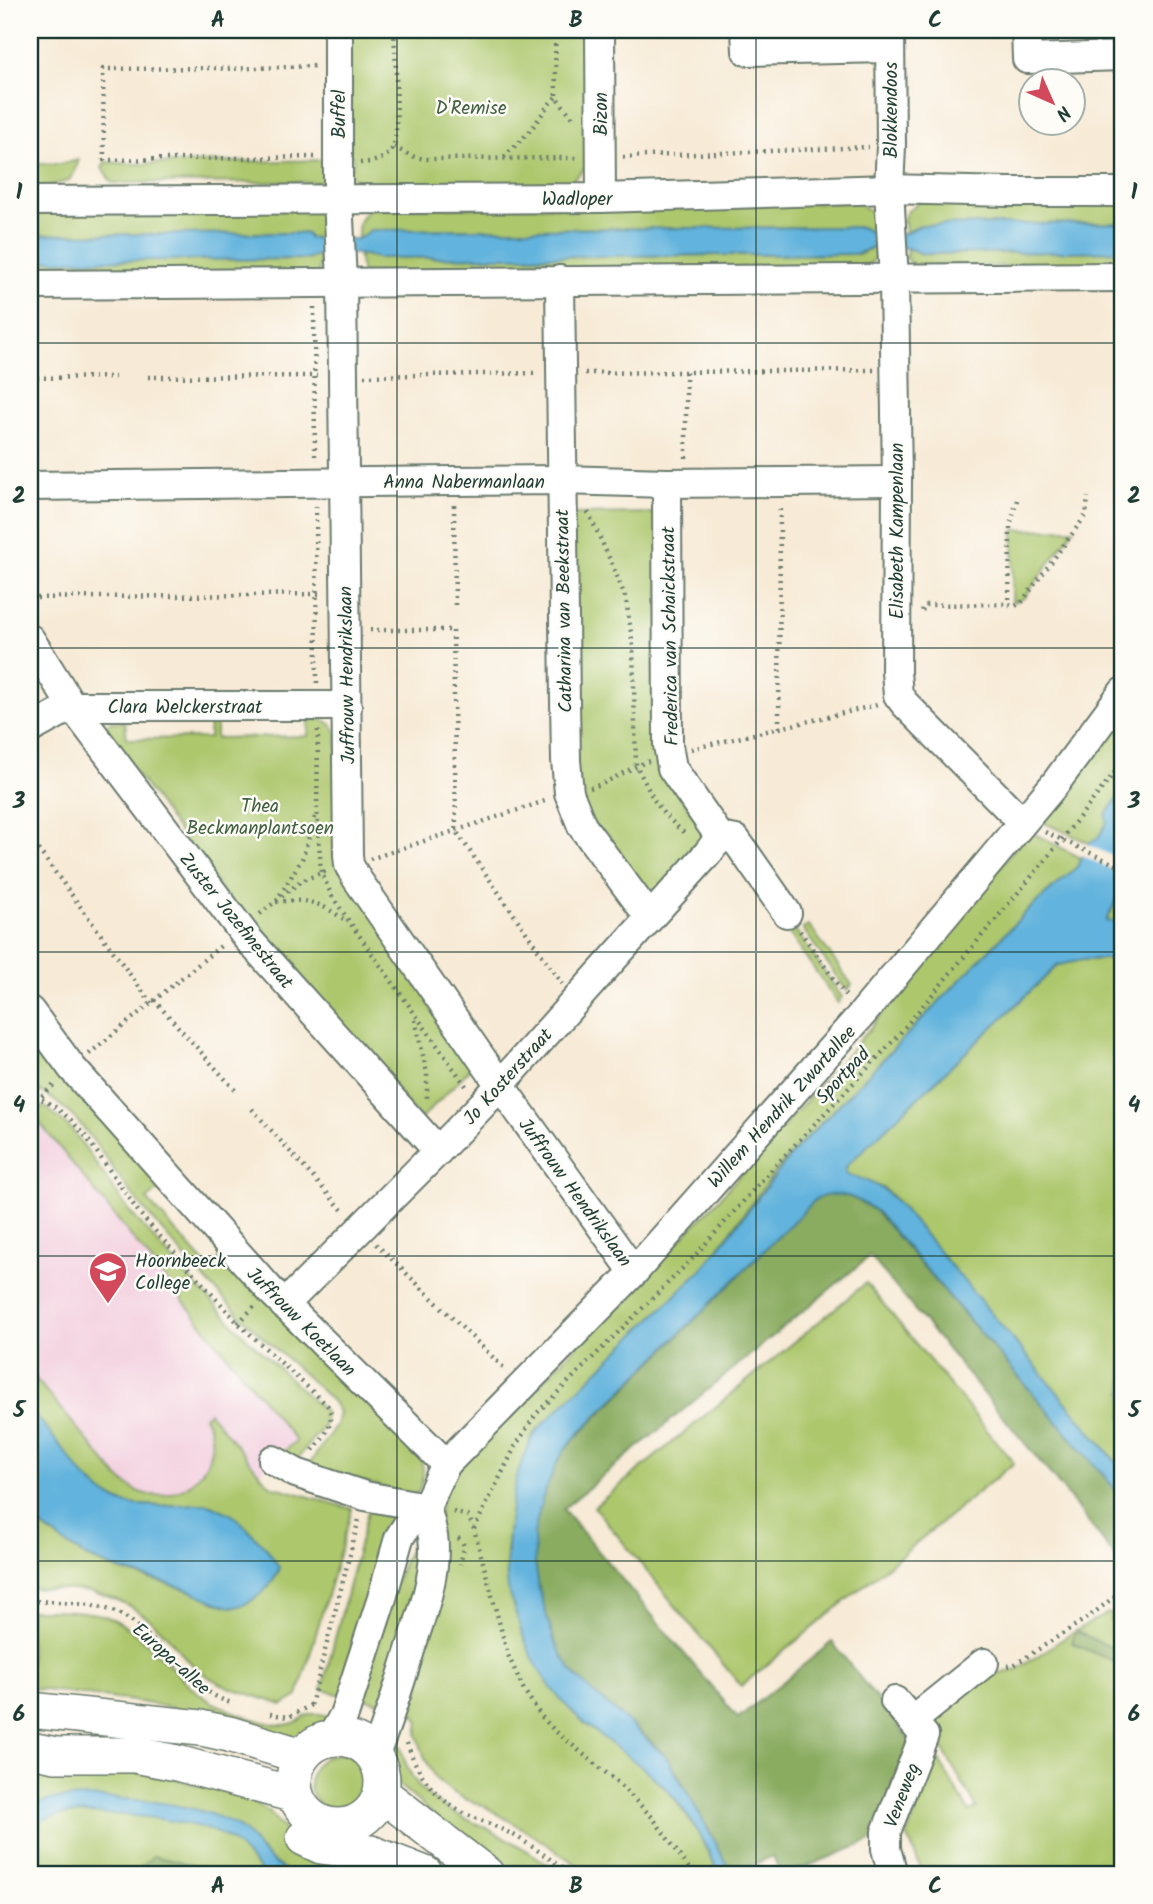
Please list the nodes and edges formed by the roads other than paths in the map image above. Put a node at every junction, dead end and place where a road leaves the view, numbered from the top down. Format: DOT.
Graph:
graph roads {
  1 [pos="338,30"];
  2 [pos="600,30"];
  3 [pos="746,30"];
  4 [pos="1026,30"];
  5 [pos="890,39"];
  6 [pos="1123,57"];
  7 [pos="1123,191"];
  8 [pos="601,198"];
  9 [pos="30,201"];
  10 [pos="890,203"];
  11 [pos="339,210"];
  12 [pos="894,270"];
  13 [pos="341,272"];
  14 [pos="1123,277"];
  15 [pos="560,280"];
  16 [pos="30,285"];
  17 [pos="561,481"];
  18 [pos="897,481"];
  19 [pos="343,482"];
  20 [pos="677,483"];
  21 [pos="30,486"];
  22 [pos="30,639"];
  23 [pos="1123,692"];
  24 [pos="72,706"];
  25 [pos="347,706"];
  26 [pos="30,729"];
  27 [pos="1022,822"];
  28 [pos="714,845"];
  29 [pos="787,913"];
  30 [pos="650,918"];
  31 [pos="30,1011"];
  32 [pos="500,1085"];
  33 [pos="438,1151"];
  34 [pos="634,1272"];
  35 [pos="284,1305"];
  36 [pos="446,1464"];
  37 [pos="284,1466"];
  38 [pos="426,1507"];
  39 [pos="984,1663"];
  40 [pos="35,1710"];
  41 [pos="331,1738"];
  42 [pos="38,1755"];
  43 [pos="302,1756"];
  44 [pos="374,1756"];
  45 [pos="232,1778"];
  46 [pos="381,1793"];
  47 [pos="295,1795"];
  48 [pos="359,1821"];
  49 [pos="425,1874"];
  50 [pos="459,1874"];
  51 [pos="486,1874"];
  52 [pos="893,1874"];
  1 -- 11 [label="street, Buffel"];
  2 -- 8 [label="street, Bizon"];
  3 -- 5 [label="street"];
  4 -- 6 [label="street"];
  5 -- 10 [label="street, Blokkendoos"];
  7 -- 10 [label="street, Wadloper"];
  8 -- 10 [label="street, Wadloper"];
  8 -- 11 [label="street, Wadloper"];
  9 -- 11 [label="street, Wadloper"];
  10 -- 12 [label="street, Elisabeth Kampenlaan"];
  11 -- 13 [label="street, Juffrouw Hendrikslaan"];
  12 -- 14 [label="street"];
  12 -- 15 [label="street"];
  12 -- 18 [label="street, Elisabeth Kampenlaan"];
  13 -- 15 [label="street"];
  13 -- 16 [label="street"];
  13 -- 19 [label="street, Juffrouw Hendrikslaan"];
  15 -- 17 [label="street, Catharina van Beekstraat"];
  17 -- 19 [label="street, Anna Nabermanlaan"];
  17 -- 20 [label="street, Anna Nabermanlaan"];
  17 -- 30 [label="street, Catharina van Beekstraat"];
  18 -- 20 [label="street, Anna Nabermanlaan"];
  18 -- 27 [label="street, Elisabeth Kampenlaan"];
  19 -- 21 [label="street, Anna Nabermanlaan"];
  19 -- 25 [label="street, Juffrouw Hendrikslaan"];
  20 -- 28 [label="street, Frederica van Schaickstraat"];
  22 -- 24 [label="street, Zuster Jozefinestraat"];
  23 -- 27 [label="street, Willem Hendrik Zwartallee"];
  24 -- 25 [label="street, Clara Welckerstraat"];
  24 -- 26 [label="street, Clara Welckerstraat"];
  24 -- 33 [label="street, Zuster Jozefinestraat"];
  25 -- 32 [label="street, Juffrouw Hendrikslaan"];
  27 -- 34 [label="street, Willem Hendrik Zwartallee"];
  28 -- 29 [label="street, Frederica van Schaickstraat"];
  28 -- 30 [label="street, Jo Kosterstraat"];
  30 -- 32 [label="street, Jo Kosterstraat"];
  31 -- 35 [label="street, Juffrouw Koetlaan"];
  32 -- 33 [label="street, Jo Kosterstraat"];
  32 -- 34 [label="street, Juffrouw Hendrikslaan"];
  33 -- 35 [label="street, Jo Kosterstraat"];
  34 -- 36 [label="street, Willem Hendrik Zwartallee"];
  35 -- 36 [label="street, Juffrouw Koetlaan"];
  36 -- 38 [label="street, Willem Hendrik Zwartallee"];
  37 -- 38 [label="street"];
  38 -- 41 [label="street, Willem Hendrik Zwartallee"];
  38 -- 44 [label="street"];
  39 -- 52 [label="street, Veneweg"];
  40 -- 43 [label="main road, Europa-allee"];
  41 -- 43 [label="main road"];
  41 -- 44 [label="main road"];
  42 -- 45 [label="main road"];
  43 -- 47 [label="main road"];
  44 -- 46 [label="main road"];
  45 -- 47 [label="main road"];
  45 -- 49 [label="main road"];
  46 -- 48 [label="main road"];
  46 -- 51 [label="main road"];
  47 -- 48 [label="main road"];
  48 -- 50 [label="main road"];
}
